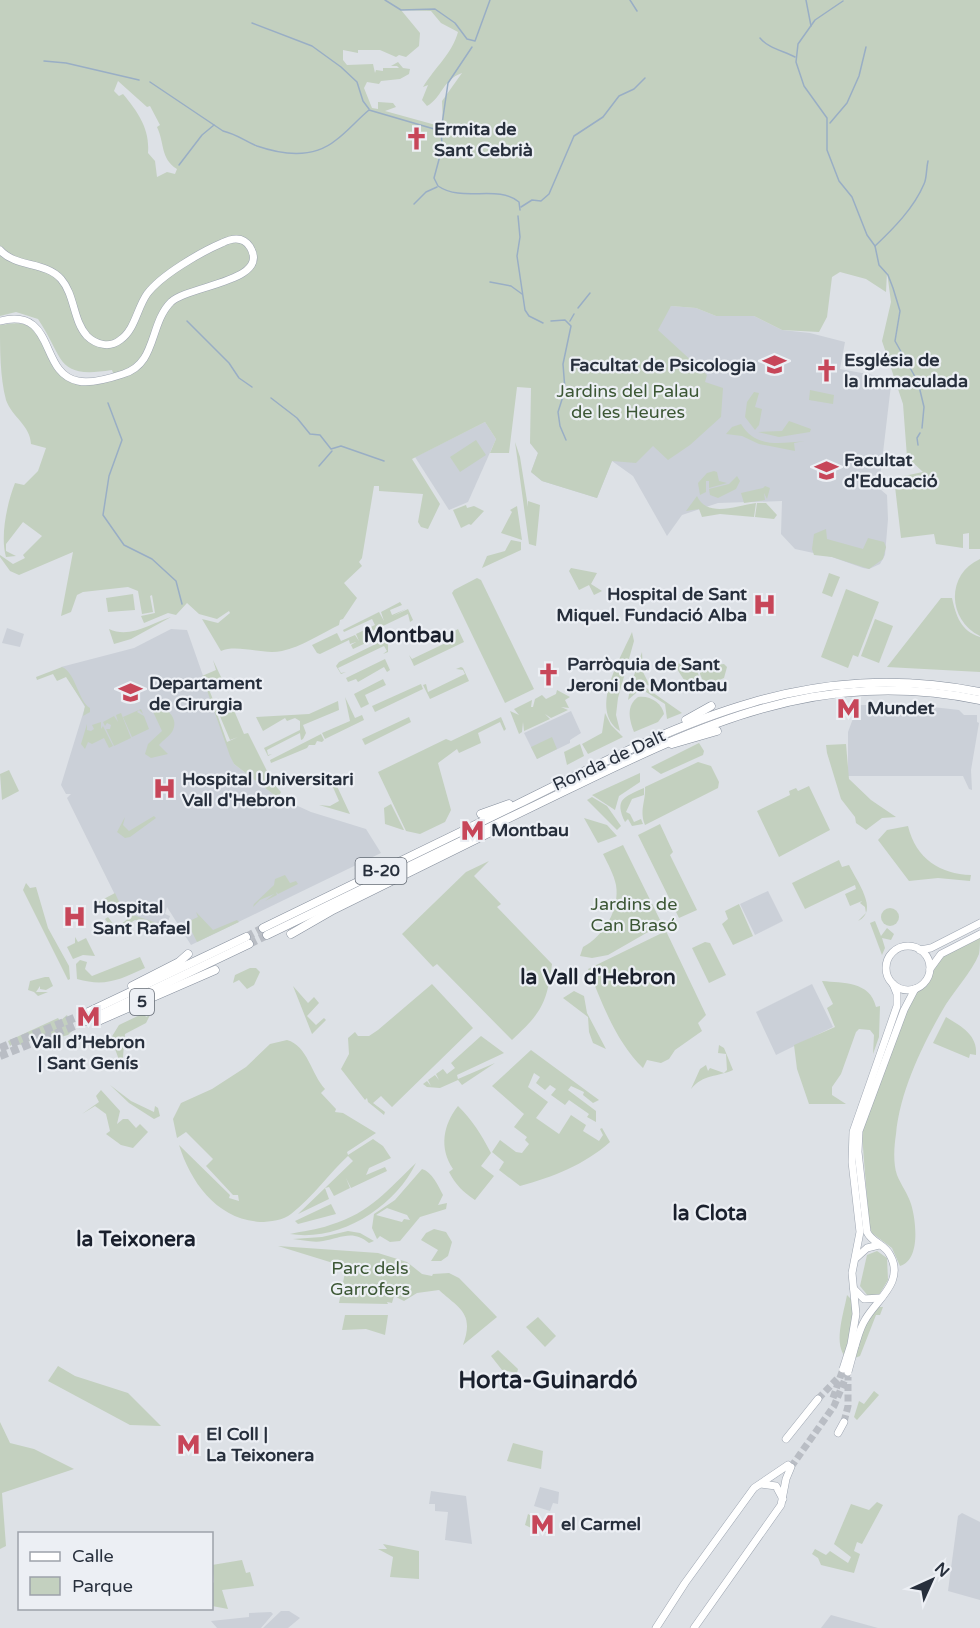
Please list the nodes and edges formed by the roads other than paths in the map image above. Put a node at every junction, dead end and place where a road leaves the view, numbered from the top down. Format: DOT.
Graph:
graph roads {
  1 [pos="0,250"];
  2 [pos="0,257"];
  3 [pos="9,258"];
  4 [pos="19,267"];
  5 [pos="51,272"];
  6 [pos="0,320"];
  7 [pos="980,691"];
  8 [pos="980,700"];
  9 [pos="711,706"];
  10 [pos="717,730"];
  11 [pos="662,734"];
  12 [pos="655,747"];
  13 [pos="544,791"];
  14 [pos="538,804"];
  15 [pos="481,814"];
  16 [pos="980,923"];
  17 [pos="291,934"];
  18 [pos="980,934"];
  19 [pos="248,940"];
  20 [pos="920,950"];
  21 [pos="188,954"];
  22 [pos="930,969"];
  23 [pos="214,970"];
  24 [pos="893,984"];
  25 [pos="915,989"];
  26 [pos="85,1017"];
  27 [pos="879,1245"];
  28 [pos="855,1260"];
  29 [pos="853,1286"];
  30 [pos="883,1297"];
  31 [pos="853,1345"];
  32 [pos="845,1370"];
  33 [pos="818,1398"];
  34 [pos="844,1422"];
  35 [pos="838,1434"];
  36 [pos="786,1439"];
  37 [pos="758,1484"];
  38 [pos="783,1500"];
  39 [pos="661,1619"];
  40 [pos="656,1628"];
  41 [pos="662,1628"];
  42 [pos="694,1628"];
  1 -- 3 [label="main road"];
  2 -- 4 [label="main road"];
  3 -- 4 [label="main road"];
  3 -- 5 [label="main road"];
  4 -- 5 [label="main road"];
  5 -- 6 [label="main road"];
  7 -- 11 [label="highway, Ronda de Dalt / B-20"];
  8 -- 12 [label="highway, Ronda de Dalt / B-20"];
  9 -- 11 [label="highway"];
  10 -- 12 [label="highway"];
  11 -- 13 [label="highway, Ronda de Dalt / B-20"];
  12 -- 14 [label="highway, Ronda de Dalt / B-20"];
  13 -- 14 [label="highway, Ronda de Dalt / B-20"];
  13 -- 15 [label="highway"];
  14 -- 17 [label="highway"];
  16 -- 20 [label="main road"];
  18 -- 22 [label="main road"];
  19 -- 26 [label="highway"];
  20 -- 22 [label="main road"];
  20 -- 24 [label="main road"];
  21 -- 26 [label="highway"];
  22 -- 25 [label="main road"];
  23 -- 26 [label="highway, 5"];
  24 -- 25 [label="main road"];
  24 -- 28 [label="main road"];
  25 -- 27 [label="main road"];
  27 -- 28 [label="main road"];
  27 -- 30 [label="main road"];
  28 -- 29 [label="main road"];
  29 -- 30 [label="main road"];
  29 -- 31 [label="main road"];
  30 -- 31 [label="main road"];
  31 -- 32 [label="main road, bridge"];
  33 -- 36 [label="main road"];
  34 -- 35 [label="main road"];
  37 -- 38 [label="main road"];
  37 -- 38 [label="main road"];
  37 -- 39 [label="main road"];
  38 -- 42 [label="main road"];
  39 -- 40 [label="main road"];
  39 -- 41 [label="main road"];
}
